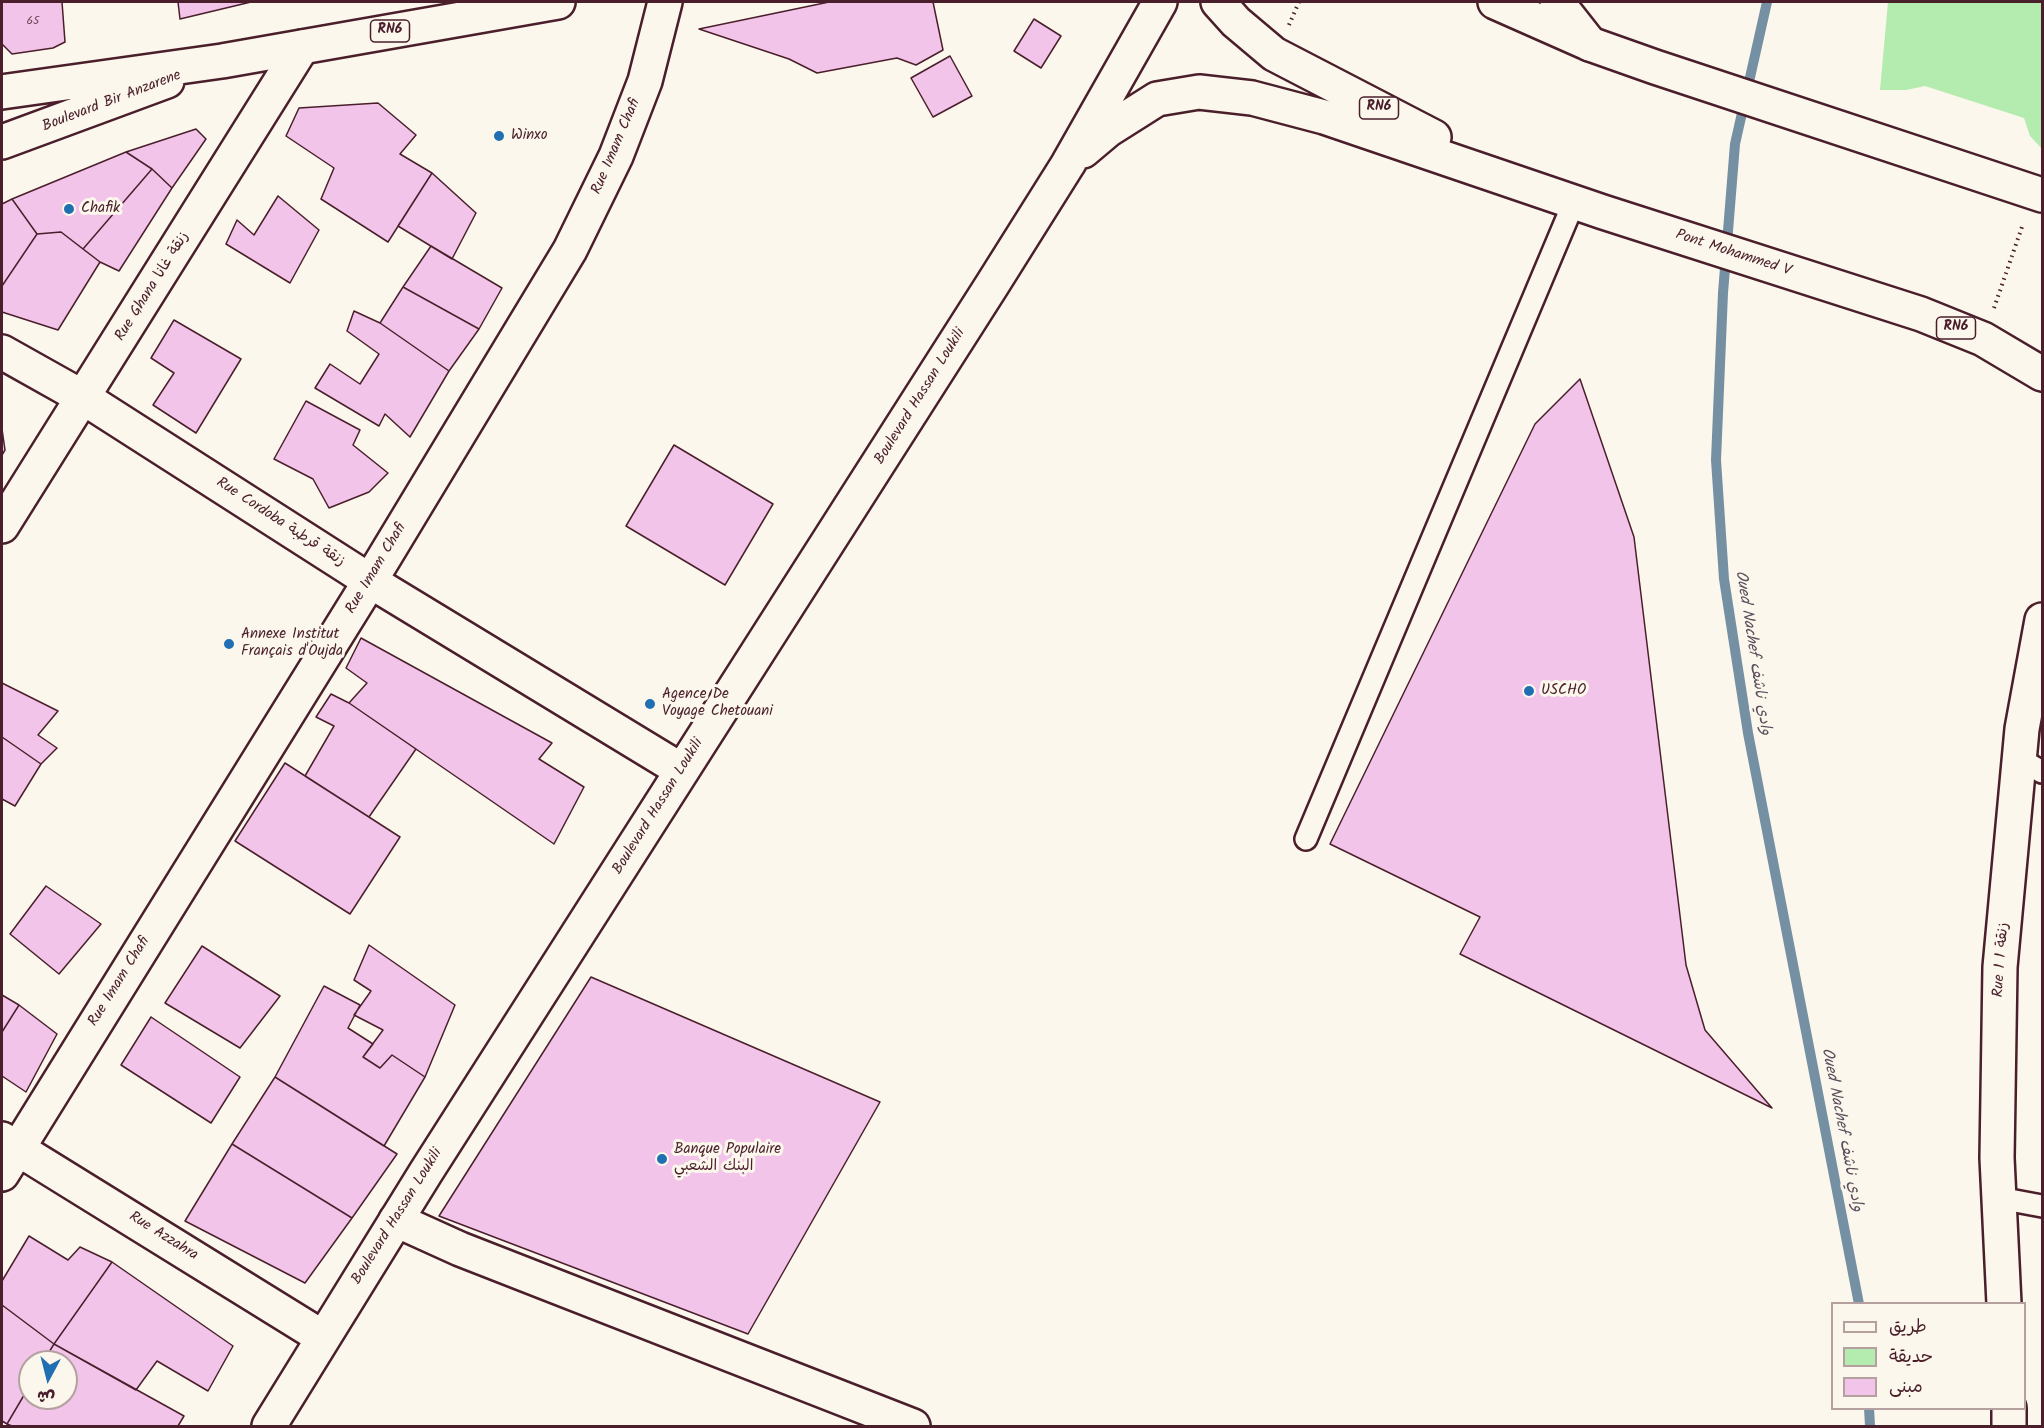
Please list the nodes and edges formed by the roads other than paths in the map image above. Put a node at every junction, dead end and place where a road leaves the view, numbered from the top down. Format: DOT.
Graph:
graph roads {
  1 [pos="558,2"];
  2 [pos="665,2"];
  3 [pos="1160,2"];
  4 [pos="1218,2"];
  5 [pos="1495,2"];
  6 [pos="1557,2"];
  7 [pos="1590,44"];
  8 [pos="302,46"];
  9 [pos="222,61"];
  10 [pos="2,92"];
  11 [pos="2,141"];
  12 [pos="1068,164"];
  13 [pos="1529,185"];
  14 [pos="1588,207"];
  15 [pos="2034,207"];
  16 [pos="2,352"];
  17 [pos="2043,374"];
  18 [pos="84,398"];
  19 [pos="2,526"];
  20 [pos="370,581"];
  21 [pos="2043,620"];
  22 [pos="2031,765"];
  23 [pos="681,770"];
  24 [pos="1306,839"];
  25 [pos="7,1154"];
  26 [pos="1999,1198"];
  27 [pos="2043,1206"];
  28 [pos="396,1220"];
  29 [pos="2004,1302"];
  30 [pos="322,1337"];
  31 [pos="2008,1410"];
  32 [pos="269,1426"];
  33 [pos="914,1426"];
  34 [pos="2009,1426"];
  1 -- 8 [label="main road, Boulevard Bir Anzarene / RN6"];
  2 -- 20 [label="main road, Rue Imam Chafi"];
  3 -- 12 [label="main road, Boulevard Hassan Loukili"];
  4 -- 13 [label="main road, RN6"];
  5 -- 7 [label="main road"];
  6 -- 7 [label="main road"];
  7 -- 15 [label="main road"];
  8 -- 9 [label="main road, Boulevard Bir Anzarene / RN6"];
  8 -- 18 [label="main road, Rue Ghana زنقة غانا"];
  9 -- 10 [label="main road, Boulevard Bir Anzarene / RN6"];
  9 -- 11 [label="main road, Boulevard Bir Anzarene / RN6"];
  12 -- 13 [label="main road"];
  12 -- 23 [label="main road, Boulevard Hassan Loukili"];
  13 -- 14 [label="main road, RN6"];
  14 -- 17 [label="main road, Pont Mohammed V / RN6"];
  14 -- 24 [label="lane"];
  16 -- 18 [label="main road, Rue Cordoba زنقة قرطبة"];
  18 -- 19 [label="main road, Rue Ghana زنقة غانا"];
  18 -- 20 [label="main road, Rue Cordoba زنقة قرطبة"];
  20 -- 23 [label="main road, Rue Cordoba زنقة قرطبة"];
  20 -- 25 [label="main road, Rue Imam Chafi"];
  21 -- 22 [label="main road, Rue 1 زنقة 1"];
  22 -- 26 [label="main road, Rue 1 زنقة 1"];
  23 -- 28 [label="main road, Boulevard Hassan Loukili"];
  25 -- 30 [label="main road, Rue Azzahra"];
  26 -- 27 [label="lane"];
  26 -- 29 [label="main road, Rue 1 زنقة 1"];
  28 -- 30 [label="main road, Boulevard Hassan Loukili"];
  28 -- 33 [label="main road"];
  30 -- 32 [label="main road, Boulevard Hassan Loukili"];
  31 -- 34 [label="main road"];
}
